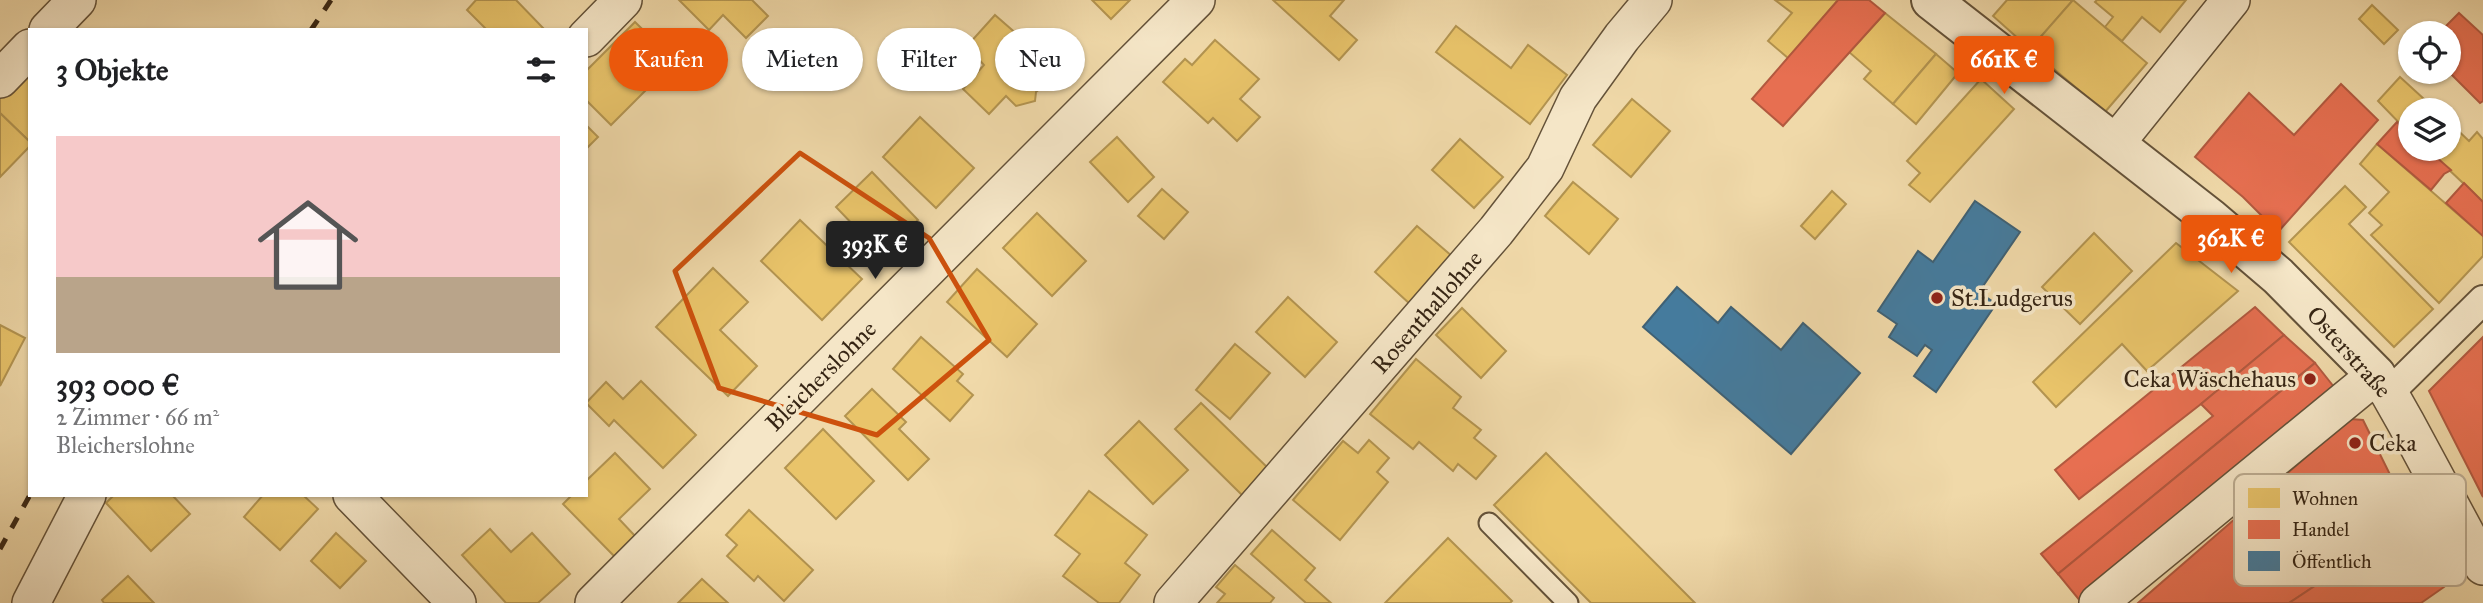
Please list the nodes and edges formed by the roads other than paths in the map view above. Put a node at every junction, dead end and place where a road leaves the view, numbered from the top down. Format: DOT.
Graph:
graph roads {
  1 [pos="624,0"];
  2 [pos="1196,0"];
  3 [pos="1653,0"];
  4 [pos="1931,0"];
  5 [pos="2231,0"];
  6 [pos="85,6"];
  7 [pos="51,28"];
  8 [pos="588,36"];
  9 [pos="28,50"];
  10 [pos="0,79"];
  11 [pos="2115,144"];
  12 [pos="2483,300"];
  13 [pos="2383,384"];
  14 [pos="2266,474"];
  15 [pos="2432,474"];
  16 [pos="86,497"];
  17 [pos="354,497"];
  18 [pos="2234,498"];
  19 [pos="1489,523"];
  20 [pos="2466,535"];
  21 [pos="2483,566"];
  22 [pos="31,603"];
  23 [pos="457,603"];
  24 [pos="593,603"];
  25 [pos="1173,603"];
  26 [pos="1568,603"];
  27 [pos="2098,603"];
  1 -- 8 [label="street"];
  2 -- 24 [label="street, Bleicherslohne"];
  3 -- 25 [label="street, Rosenthallohne"];
  4 -- 11 [label="street, Osterstraße"];
  5 -- 11 [label="street"];
  6 -- 7 [label="street"];
  9 -- 10 [label="street"];
  11 -- 13 [label="street, Osterstraße"];
  12 -- 13 [label="street"];
  13 -- 14 [label="street"];
  13 -- 15 [label="street, Osterstraße"];
  16 -- 22 [label="street"];
  17 -- 23 [label="street"];
  18 -- 27 [label="street"];
  19 -- 26 [label="lane"];
  20 -- 21 [label="street, Osterstraße"];
}
